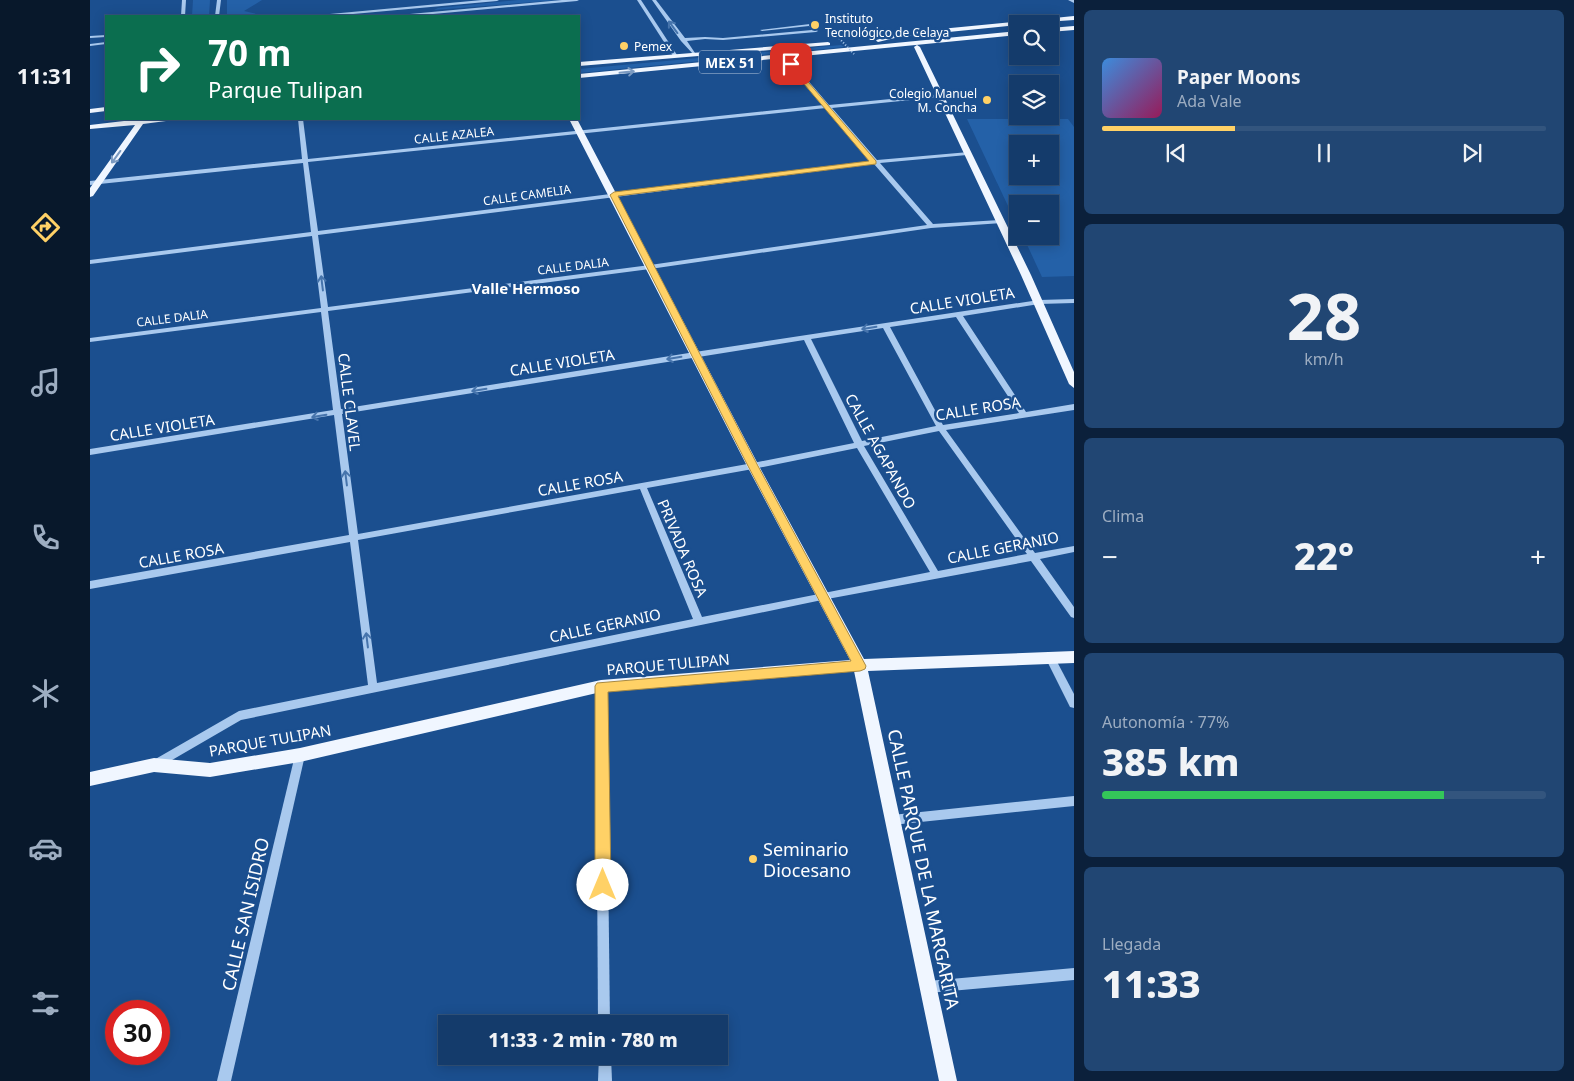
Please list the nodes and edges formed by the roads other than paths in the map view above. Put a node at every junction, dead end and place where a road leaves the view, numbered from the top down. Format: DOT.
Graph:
graph roads {
  1 [pos="184,0"];
  2 [pos="220,0"];
  3 [pos="425,0"];
  4 [pos="497,0"];
  5 [pos="577,0"];
  6 [pos="640,0"];
  7 [pos="654,0"];
  8 [pos="1070,0"];
  9 [pos="1074,2"];
  10 [pos="427,6"];
  11 [pos="663,13"];
  12 [pos="430,14"];
  13 [pos="648,14"];
  14 [pos="183,15"];
  15 [pos="217,15"];
  16 [pos="327,15"];
  17 [pos="414,15"];
  18 [pos="1074,18"];
  19 [pos="1074,24"];
  20 [pos="1059,25"];
  21 [pos="1074,28"];
  22 [pos="1059,29"];
  23 [pos="1009,30"];
  24 [pos="1009,34"];
  25 [pos="1074,34"];
  26 [pos="1059,35"];
  27 [pos="105,36"];
  28 [pos="90,37"];
  29 [pos="705,38"];
  30 [pos="1009,39"];
  31 [pos="683,40"];
  32 [pos="105,43"];
  33 [pos="878,43"];
  34 [pos="90,45"];
  35 [pos="917,47"];
  36 [pos="693,53"];
  37 [pos="675,55"];
  38 [pos="784,56"];
  39 [pos="580,64"];
  40 [pos="580,76"];
  41 [pos="940,95"];
  42 [pos="827,106"];
  43 [pos="105,109"];
  44 [pos="90,111"];
  45 [pos="154,120"];
  46 [pos="300,120"];
  47 [pos="574,120"];
  48 [pos="141,121"];
  49 [pos="90,126"];
  50 [pos="580,132"];
  51 [pos="968,153"];
  52 [pos="305,160"];
  53 [pos="874,162"];
  54 [pos="94,182"];
  55 [pos="90,194"];
  56 [pos="614,195"];
  57 [pos="1000,222"];
  58 [pos="931,226"];
  59 [pos="316,234"];
  60 [pos="90,262"];
  61 [pos="650,267"];
  62 [pos="1074,301"];
  63 [pos="1038,302"];
  64 [pos="325,310"];
  65 [pos="958,314"];
  66 [pos="886,326"];
  67 [pos="807,338"];
  68 [pos="90,340"];
  69 [pos="695,354"];
  70 [pos="1072,375"];
  71 [pos="1074,384"];
  72 [pos="1074,407"];
  73 [pos="338,413"];
  74 [pos="1024,414"];
  75 [pos="941,428"];
  76 [pos="859,444"];
  77 [pos="90,452"];
  78 [pos="753,466"];
  79 [pos="642,486"];
  80 [pos="354,538"];
  81 [pos="1074,549"];
  82 [pos="1032,557"];
  83 [pos="936,575"];
  84 [pos="90,585"];
  85 [pos="822,596"];
  86 [pos="1074,614"];
  87 [pos="699,622"];
  88 [pos="1074,657"];
  89 [pos="1052,659"];
  90 [pos="860,666"];
  91 [pos="601,686"];
  92 [pos="373,688"];
  93 [pos="1074,704"];
  94 [pos="300,755"];
  95 [pos="154,765"];
  96 [pos="90,779"];
  97 [pos="1074,801"];
  98 [pos="892,820"];
  99 [pos="1074,974"];
  100 [pos="928,987"];
  101 [pos="604,1015"];
  102 [pos="604,1065"];
  103 [pos="224,1081"];
  104 [pos="605,1081"];
  105 [pos="948,1081"];
  1 -- 14 [label="street"];
  2 -- 15 [label="street"];
  3 -- 10 [label="street"];
  4 -- 10 [label="street"];
  5 -- 12 [label="street"];
  6 -- 13 [label="street"];
  7 -- 11 [label="street"];
  8 -- 9 [label="street"];
  10 -- 12 [label="street"];
  10 -- 16 [label="street"];
  11 -- 13 [label="street"];
  31 -- 11 [label="street, one-way"];
  12 -- 17 [label="street"];
  13 -- 37 [label="street"];
  18 -- 33 [label="main road"];
  19 -- 20 [label="main road"];
  21 -- 22 [label="main road"];
  23 -- 33 [label="main road, MEX 51"];
  24 -- 33 [label="main road, MEX 51"];
  25 -- 26 [label="main road"];
  27 -- 28 [label="street"];
  29 -- 29 [label="street"];
  29 -- 31 [label="street"];
  30 -- 35 [label="main road"];
  31 -- 36 [label="street"];
  32 -- 34 [label="street"];
  33 -- 35 [label="main road"];
  33 -- 36 [label="main road, MEX 51"];
  33 -- 38 [label="main road, MEX 51"];
  35 -- 41 [label="main road"];
  36 -- 37 [label="main road, MEX 51"];
  37 -- 39 [label="main road, MEX 51"];
  40 -- 38 [label="main road, MEX 51, one-way"];
  38 -- 42 [label="street"];
  41 -- 42 [label="street, CALLE AZALEA"];
  41 -- 51 [label="main road"];
  42 -- 50 [label="street, CALLE AZALEA"];
  42 -- 53 [label="street"];
  43 -- 44 [label="main road"];
  45 -- 48 [label="main road"];
  46 -- 52 [label="street, CALLE CLAVEL"];
  47 -- 50 [label="main road, CALLE PARQUE DE LA MARGARITA"];
  48 -- 49 [label="main road"];
  48 -- 54 [label="main road, one-way"];
  50 -- 52 [label="street, CALLE AZALEA"];
  50 -- 56 [label="main road, CALLE PARQUE DE LA MARGARITA"];
  51 -- 53 [label="street, CALLE CAMELIA"];
  51 -- 57 [label="main road"];
  52 -- 54 [label="street, CALLE AZALEA"];
  52 -- 59 [label="street, CALLE CLAVEL"];
  53 -- 56 [label="street, CALLE CAMELIA"];
  53 -- 58 [label="street"];
  54 -- 55 [label="main road"];
  56 -- 59 [label="street, CALLE CAMELIA"];
  56 -- 61 [label="main road, CALLE PARQUE DE LA MARGARITA"];
  57 -- 58 [label="street, CALLE DALIA"];
  57 -- 63 [label="main road"];
  58 -- 61 [label="street, CALLE DALIA"];
  59 -- 60 [label="street, CALLE CAMELIA"];
  64 -- 59 [label="street, CALLE CLAVEL, one-way"];
  61 -- 64 [label="street, CALLE DALIA"];
  61 -- 69 [label="main road, CALLE PARQUE DE LA MARGARITA"];
  62 -- 63 [label="street"];
  63 -- 65 [label="street, CALLE VIOLETA"];
  63 -- 70 [label="main road"];
  64 -- 68 [label="street, CALLE DALIA"];
  64 -- 73 [label="street, CALLE CLAVEL"];
  65 -- 66 [label="street, CALLE VIOLETA"];
  65 -- 74 [label="street"];
  66 -- 67 [label="street, CALLE VIOLETA, one-way"];
  66 -- 75 [label="street"];
  67 -- 69 [label="street, CALLE VIOLETA"];
  67 -- 76 [label="street, CALLE AGAPANDO"];
  69 -- 73 [label="street, CALLE VIOLETA, one-way"];
  69 -- 78 [label="main road, CALLE PARQUE DE LA MARGARITA"];
  70 -- 71 [label="main road"];
  72 -- 74 [label="street, CALLE ROSA"];
  73 -- 77 [label="street, CALLE VIOLETA, one-way"];
  80 -- 73 [label="street, CALLE CLAVEL, one-way"];
  74 -- 75 [label="street, CALLE ROSA"];
  75 -- 76 [label="street, CALLE ROSA"];
  75 -- 82 [label="street"];
  76 -- 78 [label="street, CALLE ROSA"];
  76 -- 83 [label="street, CALLE AGAPANDO"];
  78 -- 79 [label="street, CALLE ROSA"];
  78 -- 85 [label="main road, CALLE PARQUE DE LA MARGARITA"];
  79 -- 80 [label="street, CALLE ROSA"];
  79 -- 87 [label="street, PRIVADA ROSA"];
  80 -- 84 [label="street, CALLE ROSA"];
  92 -- 80 [label="street, CALLE CLAVEL, one-way"];
  81 -- 82 [label="street, CALLE GERANIO"];
  82 -- 83 [label="street, CALLE GERANIO"];
  82 -- 86 [label="street"];
  83 -- 85 [label="street, CALLE GERANIO"];
  85 -- 87 [label="street, CALLE GERANIO"];
  85 -- 90 [label="main road, CALLE PARQUE DE LA MARGARITA"];
  87 -- 92 [label="street, CALLE GERANIO"];
  88 -- 89 [label="main road, PARQUE TULIPAN"];
  89 -- 90 [label="main road, PARQUE TULIPAN"];
  89 -- 93 [label="street"];
  90 -- 91 [label="main road, PARQUE TULIPAN"];
  90 -- 98 [label="main road, CALLE PARQUE DE LA MARGARITA"];
  91 -- 94 [label="main road, PARQUE TULIPAN"];
  91 -- 101 [label="street"];
  92 -- 95 [label="street, CALLE GERANIO"];
  94 -- 95 [label="main road, PARQUE TULIPAN"];
  94 -- 103 [label="street, CALLE SAN ISIDRO"];
  95 -- 96 [label="main road, PARQUE TULIPAN"];
  97 -- 98 [label="street"];
  98 -- 100 [label="main road, CALLE PARQUE DE LA MARGARITA"];
  99 -- 100 [label="street"];
  100 -- 105 [label="main road, CALLE PARQUE DE LA MARGARITA"];
  102 -- 104 [label="street"];
}
